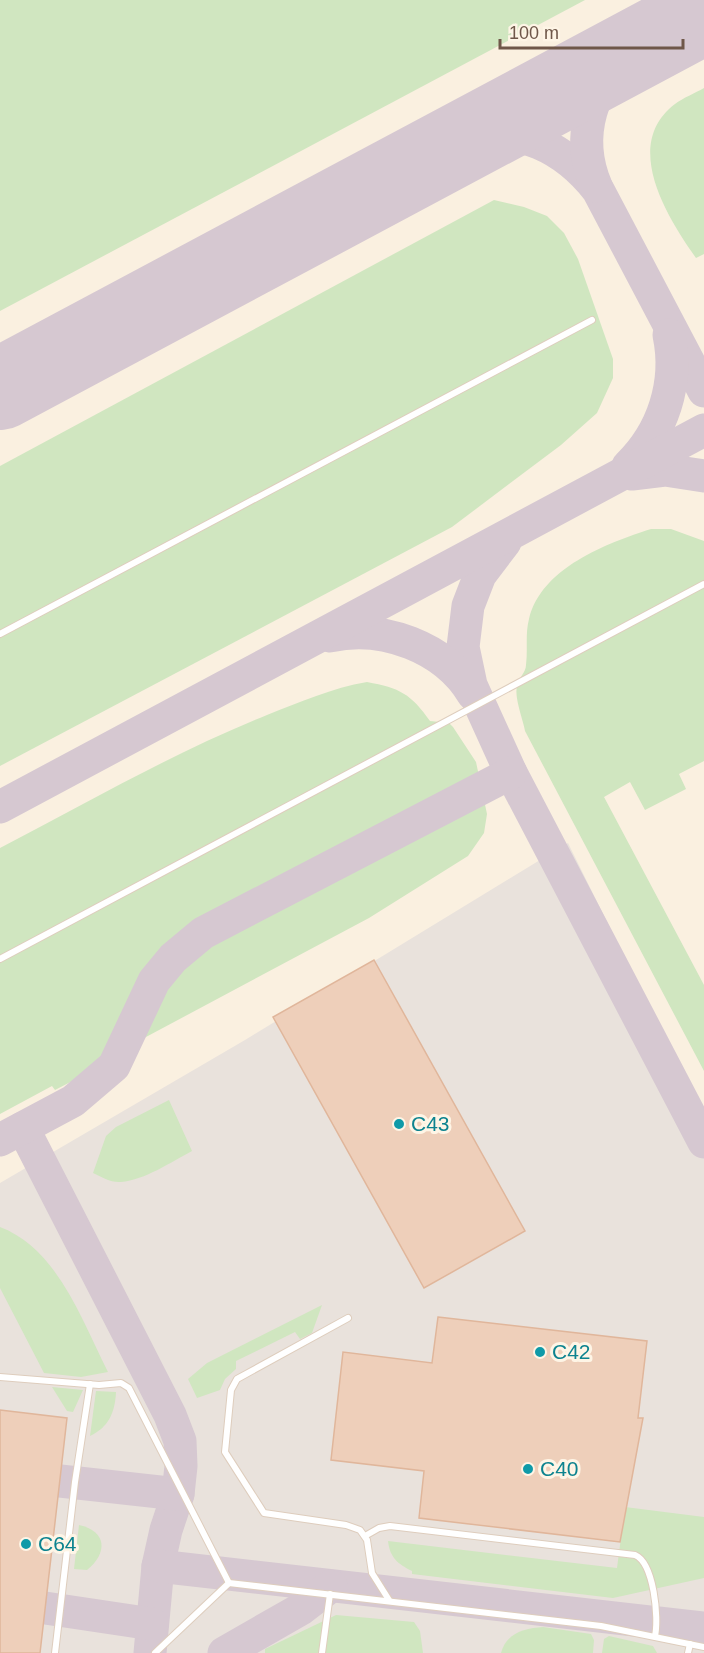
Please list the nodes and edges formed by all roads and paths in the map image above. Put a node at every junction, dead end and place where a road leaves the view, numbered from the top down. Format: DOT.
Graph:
graph roads {
  1 [pos="592,320"];
  2 [pos="704,584"];
  3 [pos="0,634"];
  4 [pos="0,959"];
  5 [pos="348,1318"];
  6 [pos="0,1377"];
  7 [pos="90,1384"];
  8 [pos="365,1536"];
  9 [pos="229,1582"];
  10 [pos="330,1594"];
  11 [pos="389,1600"];
  12 [pos="656,1636"];
  13 [pos="690,1644"];
  14 [pos="704,1647"];
  15 [pos="55,1653"];
  16 [pos="155,1653"];
  17 [pos="321,1653"];
  18 [pos="688,1653"];
  1 -- 3 [label="lane"];
  2 -- 4 [label="lane"];
  5 -- 8 [label="lane"];
  6 -- 7 [label="lane"];
  7 -- 9 [label="lane"];
  7 -- 15 [label="lane"];
  8 -- 11 [label="lane"];
  8 -- 12 [label="lane"];
  9 -- 10 [label="lane"];
  9 -- 16 [label="lane"];
  10 -- 11 [label="lane"];
  10 -- 17 [label="lane"];
  11 -- 12 [label="lane"];
  12 -- 13 [label="lane"];
  13 -- 14 [label="lane"];
  13 -- 18 [label="lane"];
}
